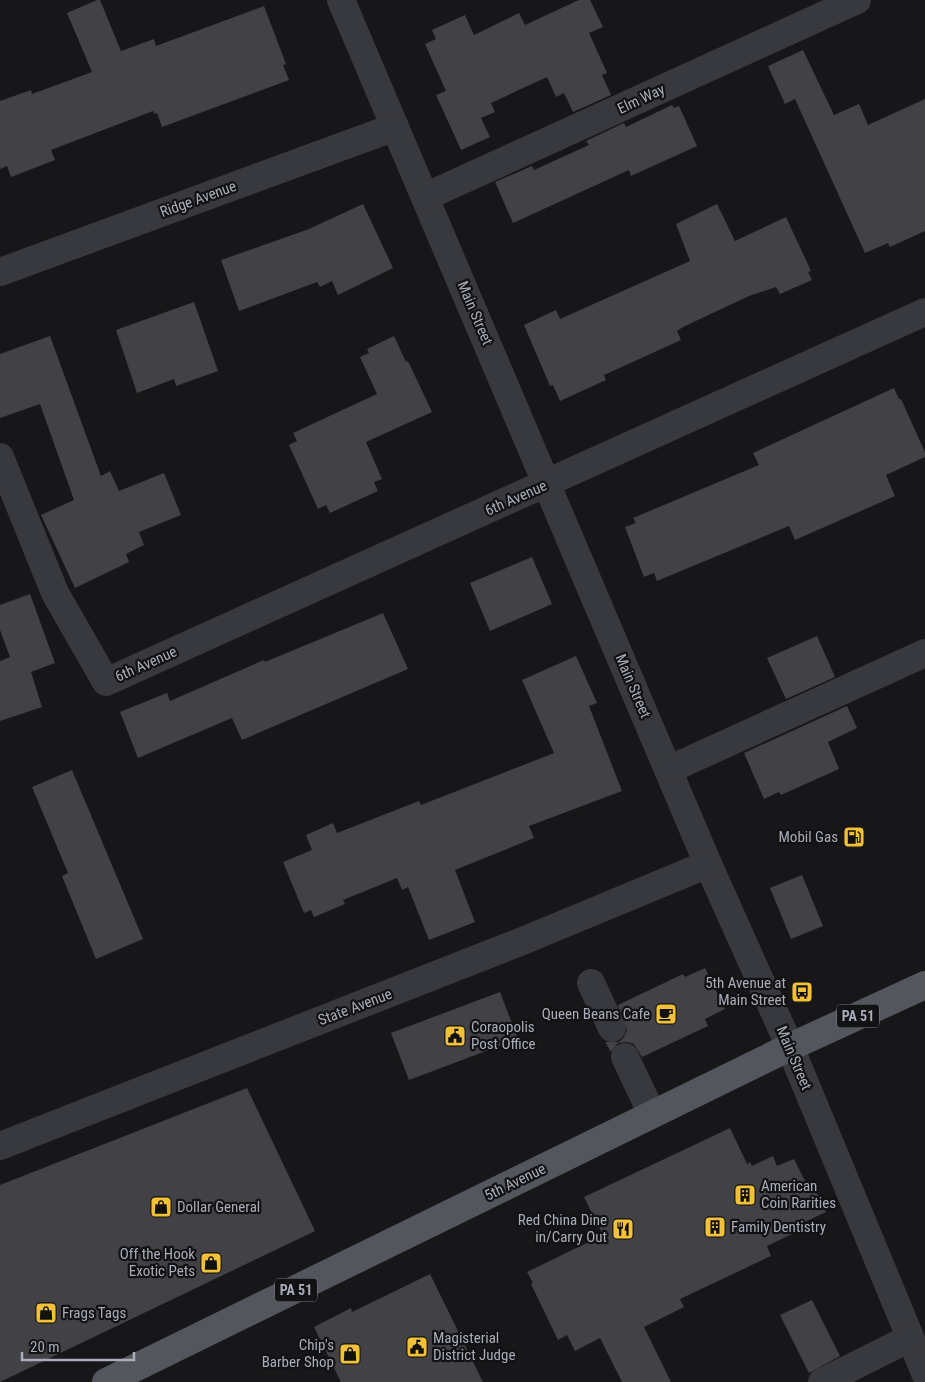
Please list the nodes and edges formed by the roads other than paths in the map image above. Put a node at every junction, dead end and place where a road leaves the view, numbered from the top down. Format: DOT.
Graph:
graph roads {
  1 [pos="341,0"];
  2 [pos="857,0"];
  3 [pos="395,127"];
  4 [pos="425,198"];
  5 [pos="0,272"];
  6 [pos="925,312"];
  7 [pos="0,457"];
  8 [pos="548,484"];
  9 [pos="925,653"];
  10 [pos="668,770"];
  11 [pos="708,864"];
  12 [pos="591,983"];
  13 [pos="925,985"];
  14 [pos="612,1028"];
  15 [pos="790,1047"];
  16 [pos="625,1057"];
  17 [pos="652,1114"];
  18 [pos="0,1146"];
  19 [pos="910,1338"];
  20 [pos="925,1372"];
  21 [pos="106,1382"];
  22 [pos="822,1382"];
  1 -- 3 [label="street, Main Street"];
  2 -- 4 [label="street, Elm Way"];
  3 -- 4 [label="street, Main Street"];
  3 -- 5 [label="street, Ridge Avenue"];
  4 -- 8 [label="street, Main Street"];
  6 -- 8 [label="street, 6th Avenue"];
  7 -- 8 [label="street, 6th Avenue"];
  8 -- 10 [label="street, Main Street"];
  9 -- 10 [label="street"];
  10 -- 11 [label="street, Main Street"];
  11 -- 15 [label="street, Main Street"];
  11 -- 18 [label="street, State Avenue"];
  12 -- 14 [label="street"];
  13 -- 15 [label="main road, 5th Avenue / PA 51"];
  15 -- 17 [label="main road, 5th Avenue / PA 51"];
  15 -- 19 [label="street, Main Street"];
  16 -- 17 [label="street"];
  17 -- 21 [label="main road, 5th Avenue / PA 51"];
  19 -- 20 [label="street, Main Street"];
  19 -- 22 [label="street"];
}
